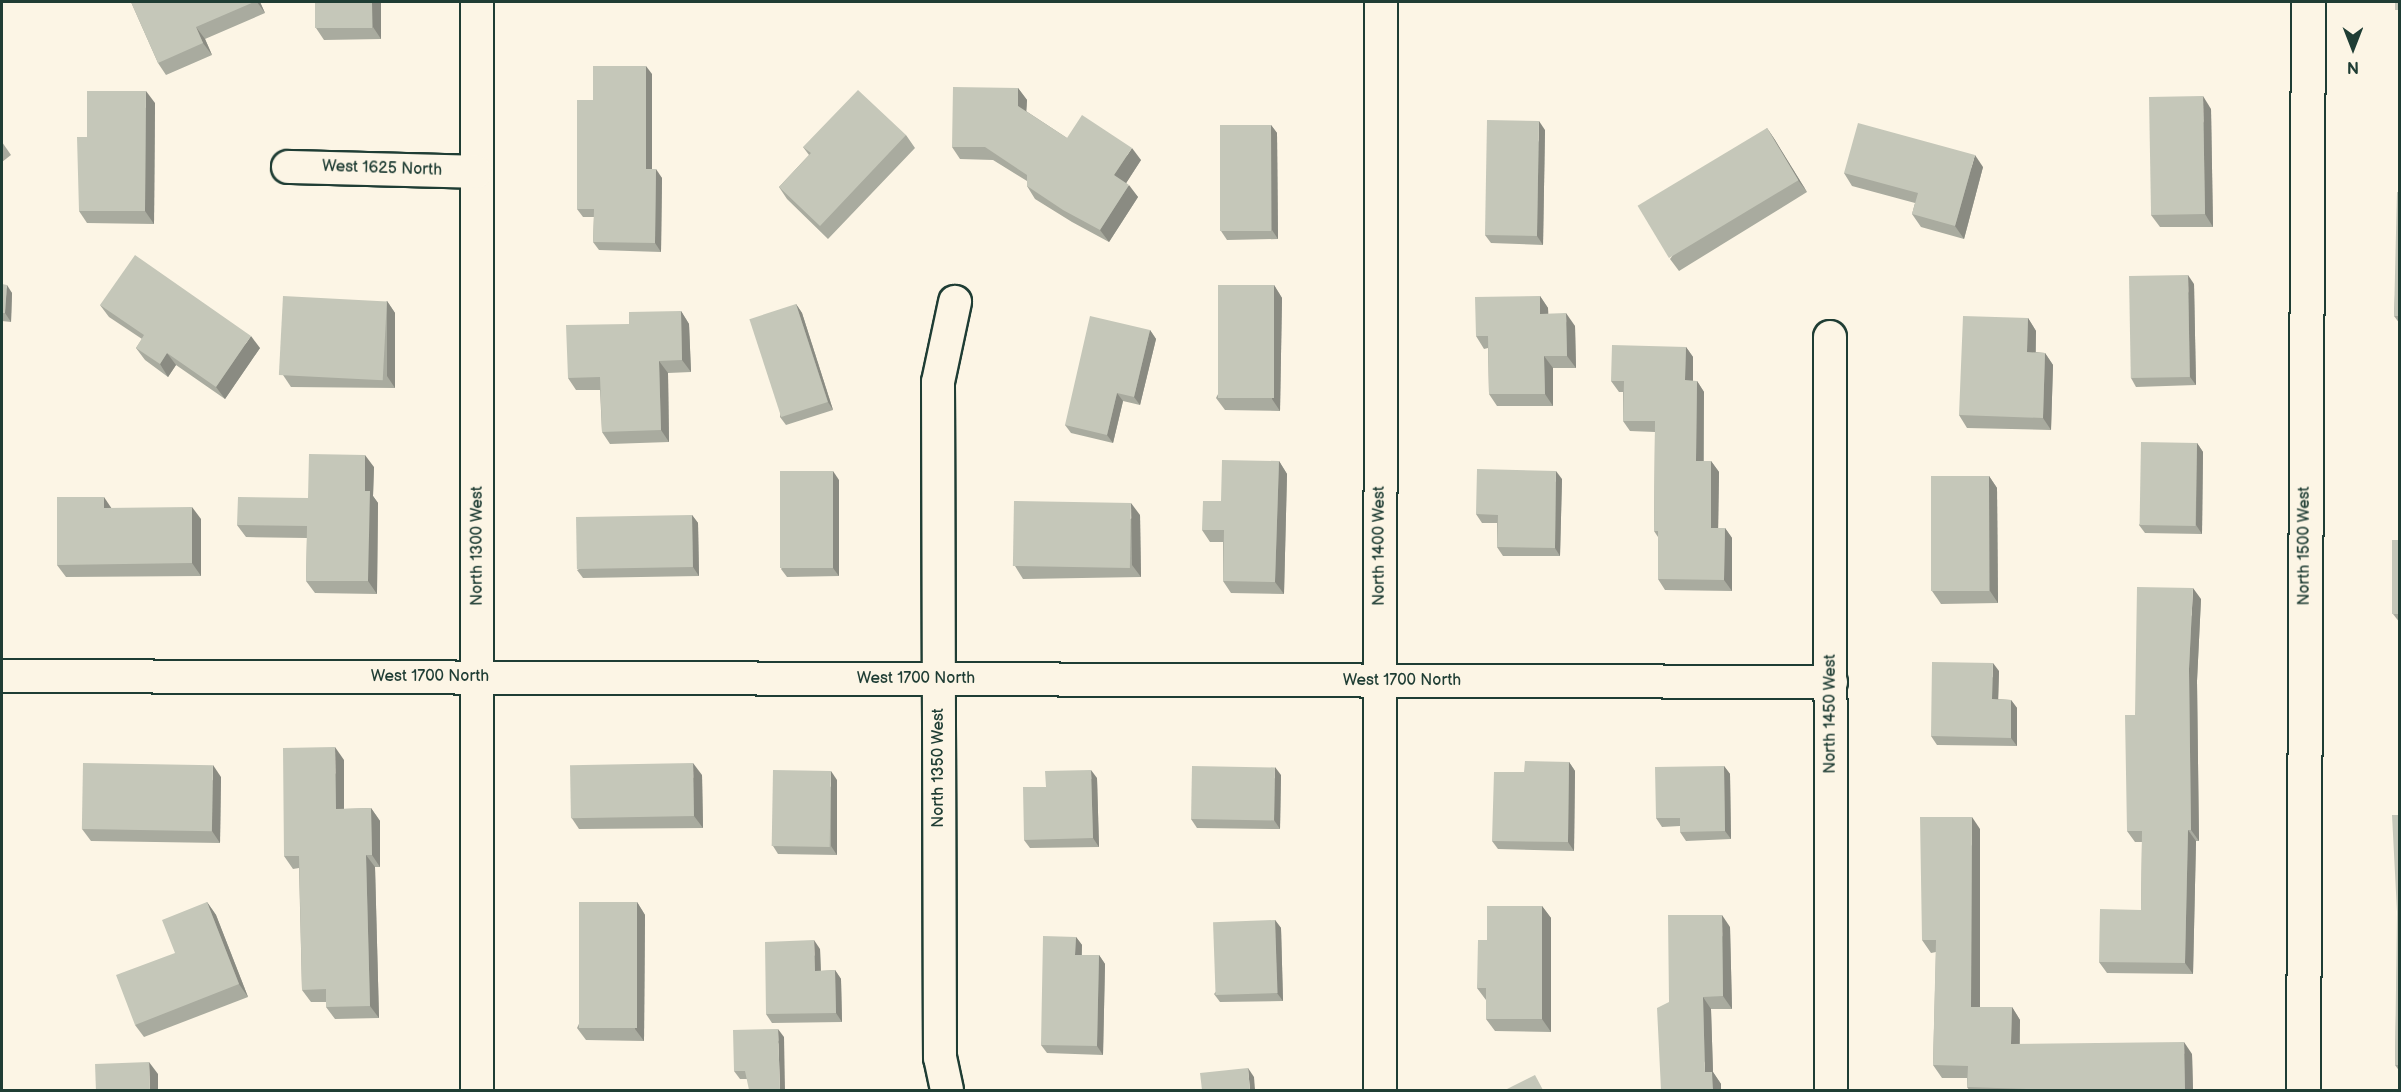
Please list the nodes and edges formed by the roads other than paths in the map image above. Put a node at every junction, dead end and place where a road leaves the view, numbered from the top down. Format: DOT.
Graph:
graph roads {
  1 [pos="477,2"];
  2 [pos="1381,2"];
  3 [pos="2308,2"];
  4 [pos="288,167"];
  5 [pos="476,172"];
  6 [pos="955,302"];
  7 [pos="1830,337"];
  8 [pos="2,676"];
  9 [pos="478,677"];
  10 [pos="939,679"];
  11 [pos="1380,681"];
  12 [pos="1831,682"];
  13 [pos="477,1090"];
  14 [pos="947,1090"];
  15 [pos="1380,1090"];
  16 [pos="1831,1090"];
  17 [pos="2303,1090"];
  1 -- 5 [label="street, North 1300 West"];
  2 -- 11 [label="street, North 1400 West"];
  3 -- 17 [label="street, North 1500 West"];
  4 -- 5 [label="street, West 1625 North"];
  5 -- 9 [label="street, North 1300 West"];
  6 -- 10 [label="street, North 1350 West"];
  7 -- 12 [label="street, North 1450 West"];
  8 -- 9 [label="street, West 1700 North"];
  9 -- 10 [label="street, West 1700 North"];
  9 -- 13 [label="street, North 1300 West"];
  10 -- 11 [label="street, West 1700 North"];
  10 -- 14 [label="street, North 1350 West"];
  11 -- 12 [label="street, West 1700 North"];
  11 -- 15 [label="street, North 1400 West"];
  12 -- 16 [label="street, North 1450 West"];
}
